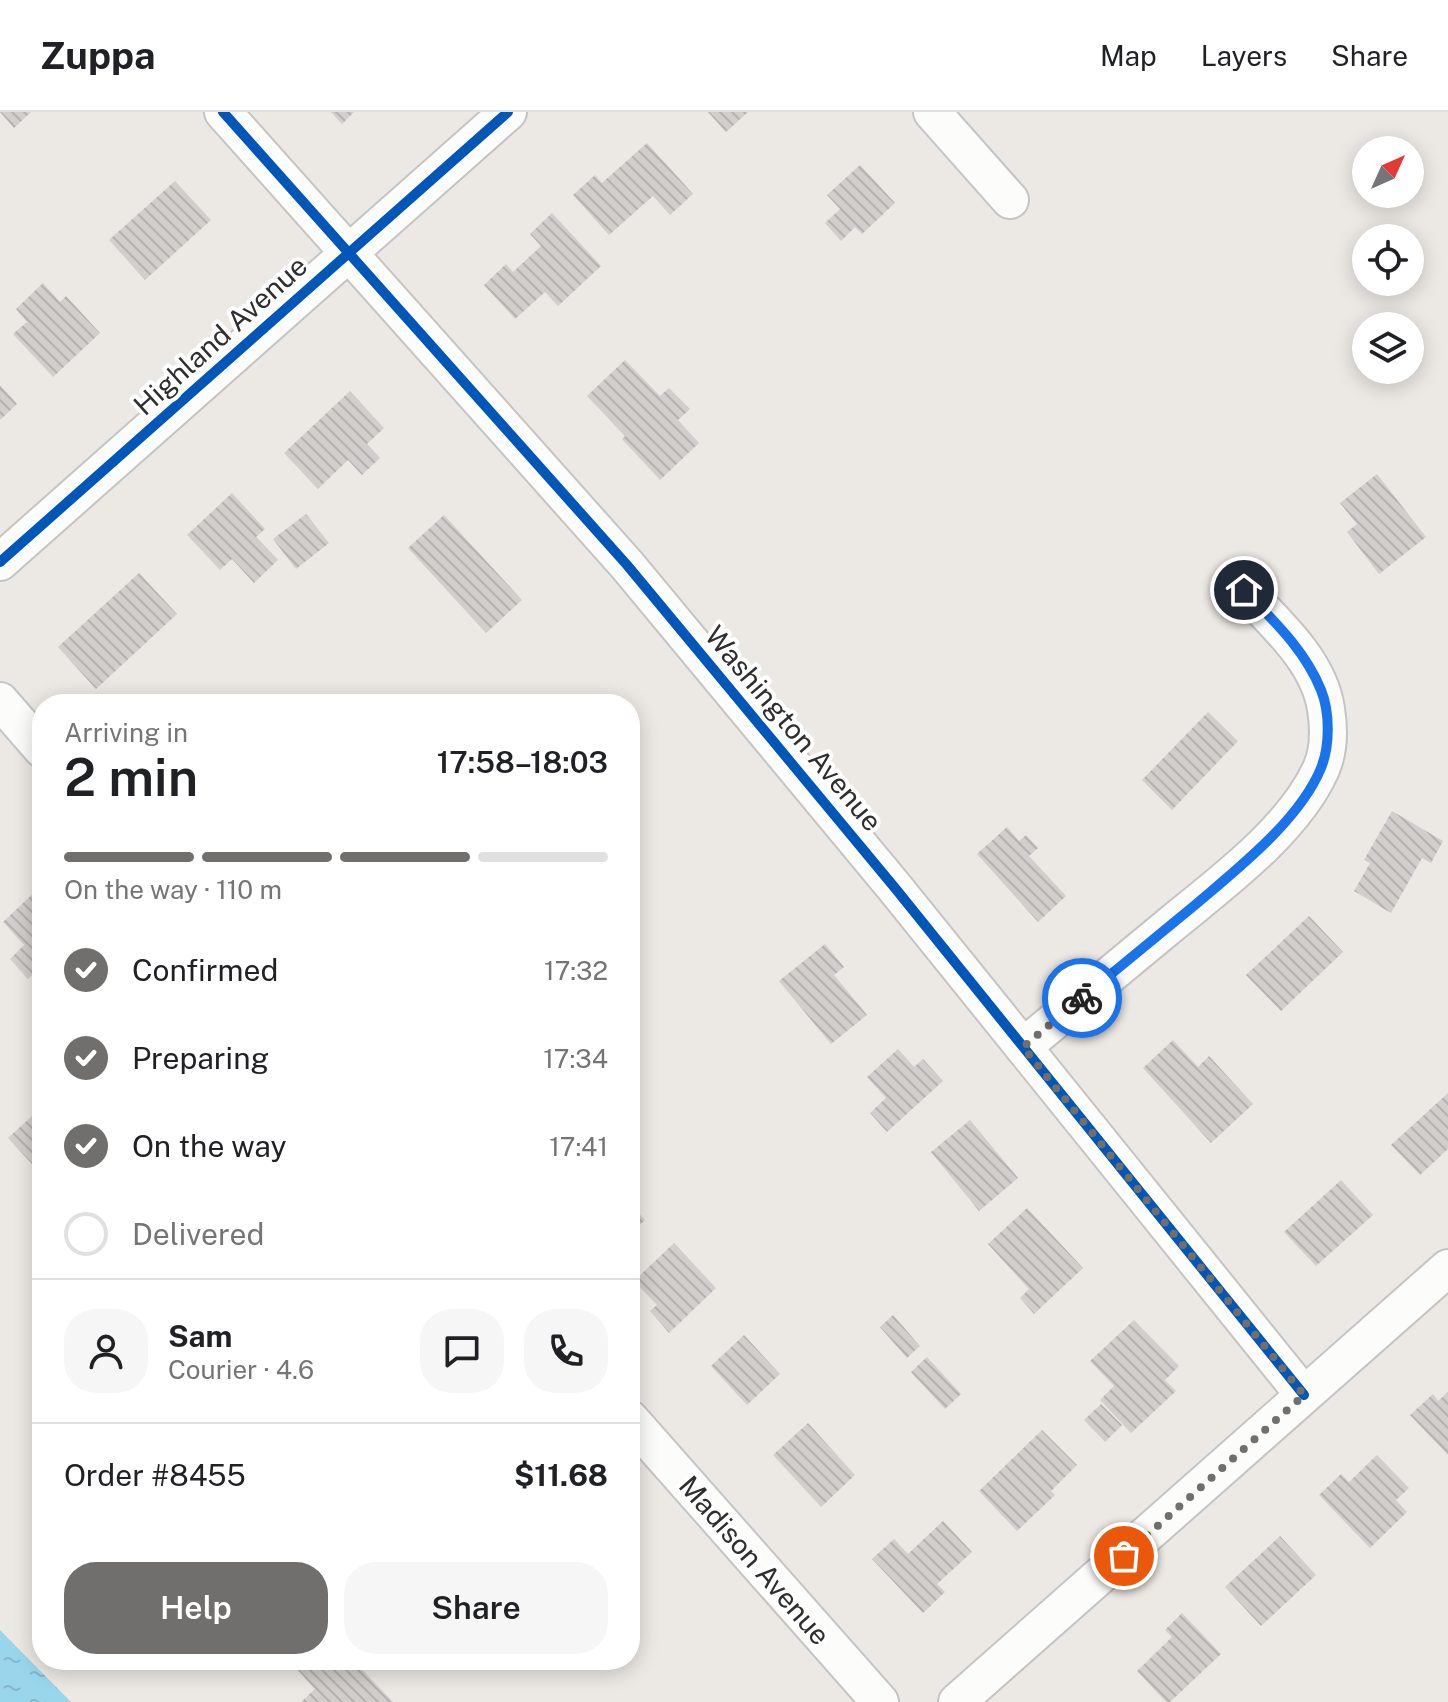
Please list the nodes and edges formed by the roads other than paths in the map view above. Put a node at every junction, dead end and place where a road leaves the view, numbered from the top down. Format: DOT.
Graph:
graph roads {
  1 [pos="223,112"];
  2 [pos="508,112"];
  3 [pos="932,112"];
  4 [pos="1010,200"];
  5 [pos="348,253"];
  6 [pos="0,562"];
  7 [pos="1244,590"];
  8 [pos="0,701"];
  9 [pos="32,738"];
  10 [pos="1023,1047"];
  11 [pos="1448,1268"];
  12 [pos="1304,1395"];
  13 [pos="640,1430"];
  14 [pos="880,1702"];
  15 [pos="957,1702"];
  1 -- 5 [label="street, Washington Avenue"];
  2 -- 5 [label="street, Highland Avenue"];
  3 -- 4 [label="street"];
  5 -- 6 [label="street, Highland Avenue"];
  5 -- 10 [label="street, Washington Avenue"];
  7 -- 10 [label="street"];
  8 -- 9 [label="street"];
  10 -- 12 [label="street, Washington Avenue"];
  11 -- 12 [label="street"];
  12 -- 15 [label="street"];
  13 -- 14 [label="street, Madison Avenue"];
}
